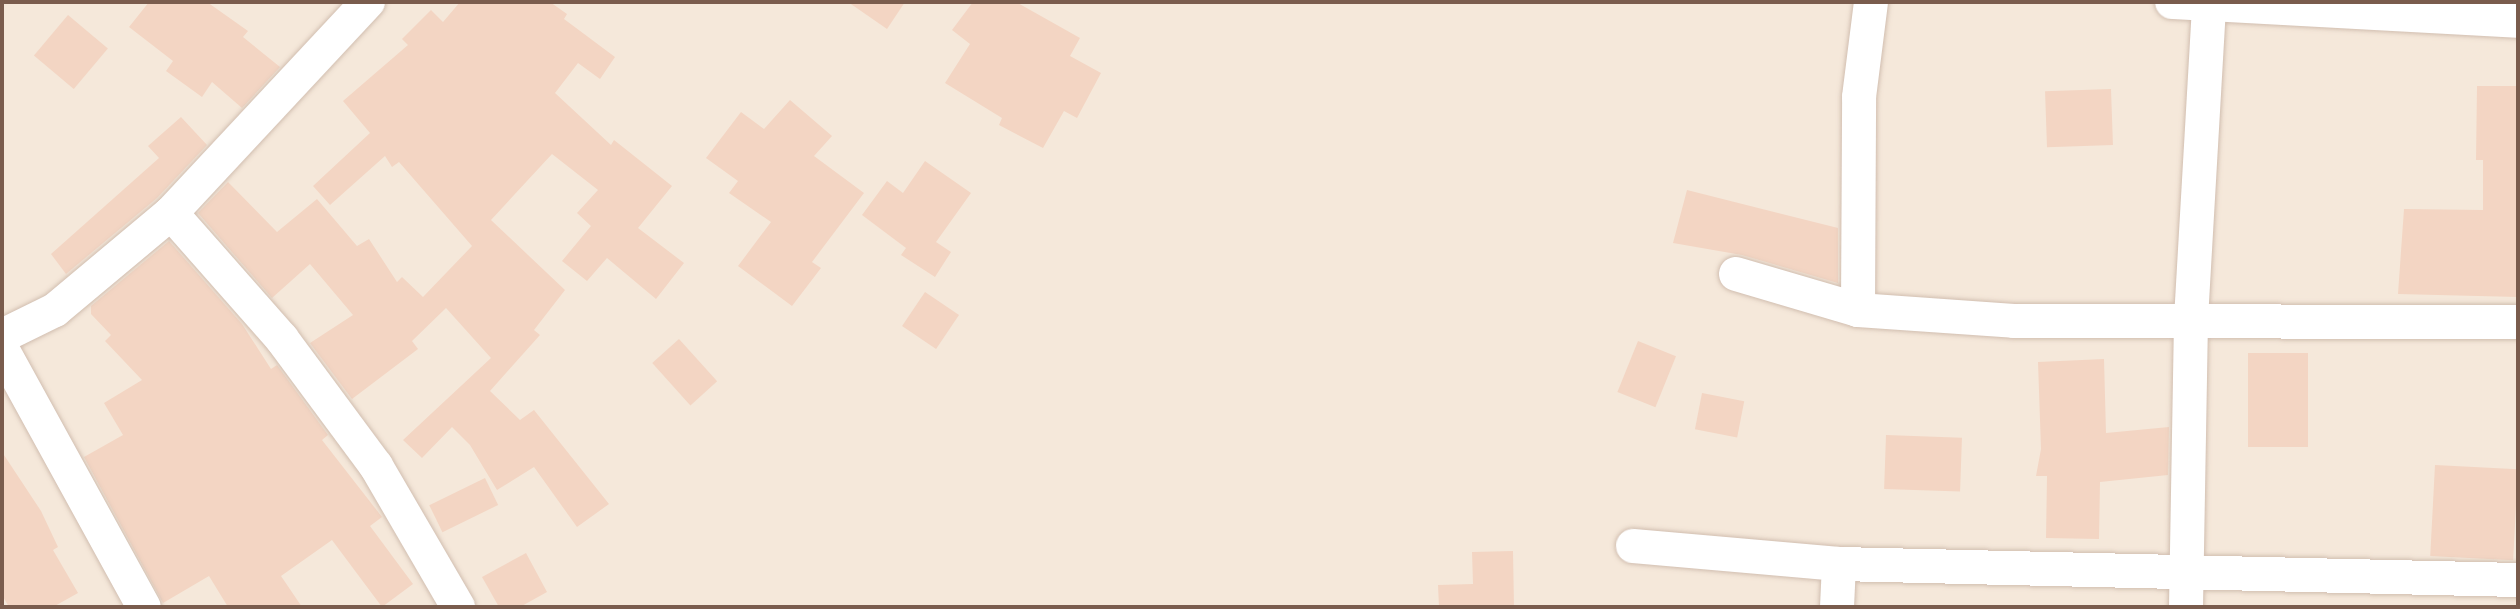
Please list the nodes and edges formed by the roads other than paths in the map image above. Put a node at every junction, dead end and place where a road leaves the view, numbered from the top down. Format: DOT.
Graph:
graph roads {
  1 [pos="368,2"];
  2 [pos="1871,2"];
  3 [pos="2172,2"];
  4 [pos="2209,3"];
  5 [pos="2518,21"];
  6 [pos="171,213"];
  7 [pos="1736,274"];
  8 [pos="1858,310"];
  9 [pos="2191,319"];
  10 [pos="2518,322"];
  11 [pos="2,336"];
  12 [pos="2,349"];
  13 [pos="1633,546"];
  14 [pos="1839,564"];
  15 [pos="2186,572"];
  16 [pos="2518,580"];
  17 [pos="144,607"];
  18 [pos="458,607"];
  19 [pos="1837,607"];
  20 [pos="2186,607"];
  1 -- 6 [label="street"];
  2 -- 8 [label="street"];
  3 -- 4 [label="street"];
  4 -- 5 [label="street"];
  4 -- 9 [label="street"];
  6 -- 11 [label="street"];
  6 -- 18 [label="street"];
  7 -- 8 [label="street"];
  8 -- 9 [label="street"];
  9 -- 10 [label="street"];
  9 -- 15 [label="street"];
  12 -- 17 [label="street"];
  13 -- 14 [label="street"];
  14 -- 15 [label="street"];
  14 -- 19 [label="street"];
  15 -- 16 [label="street"];
  15 -- 20 [label="street"];
}
